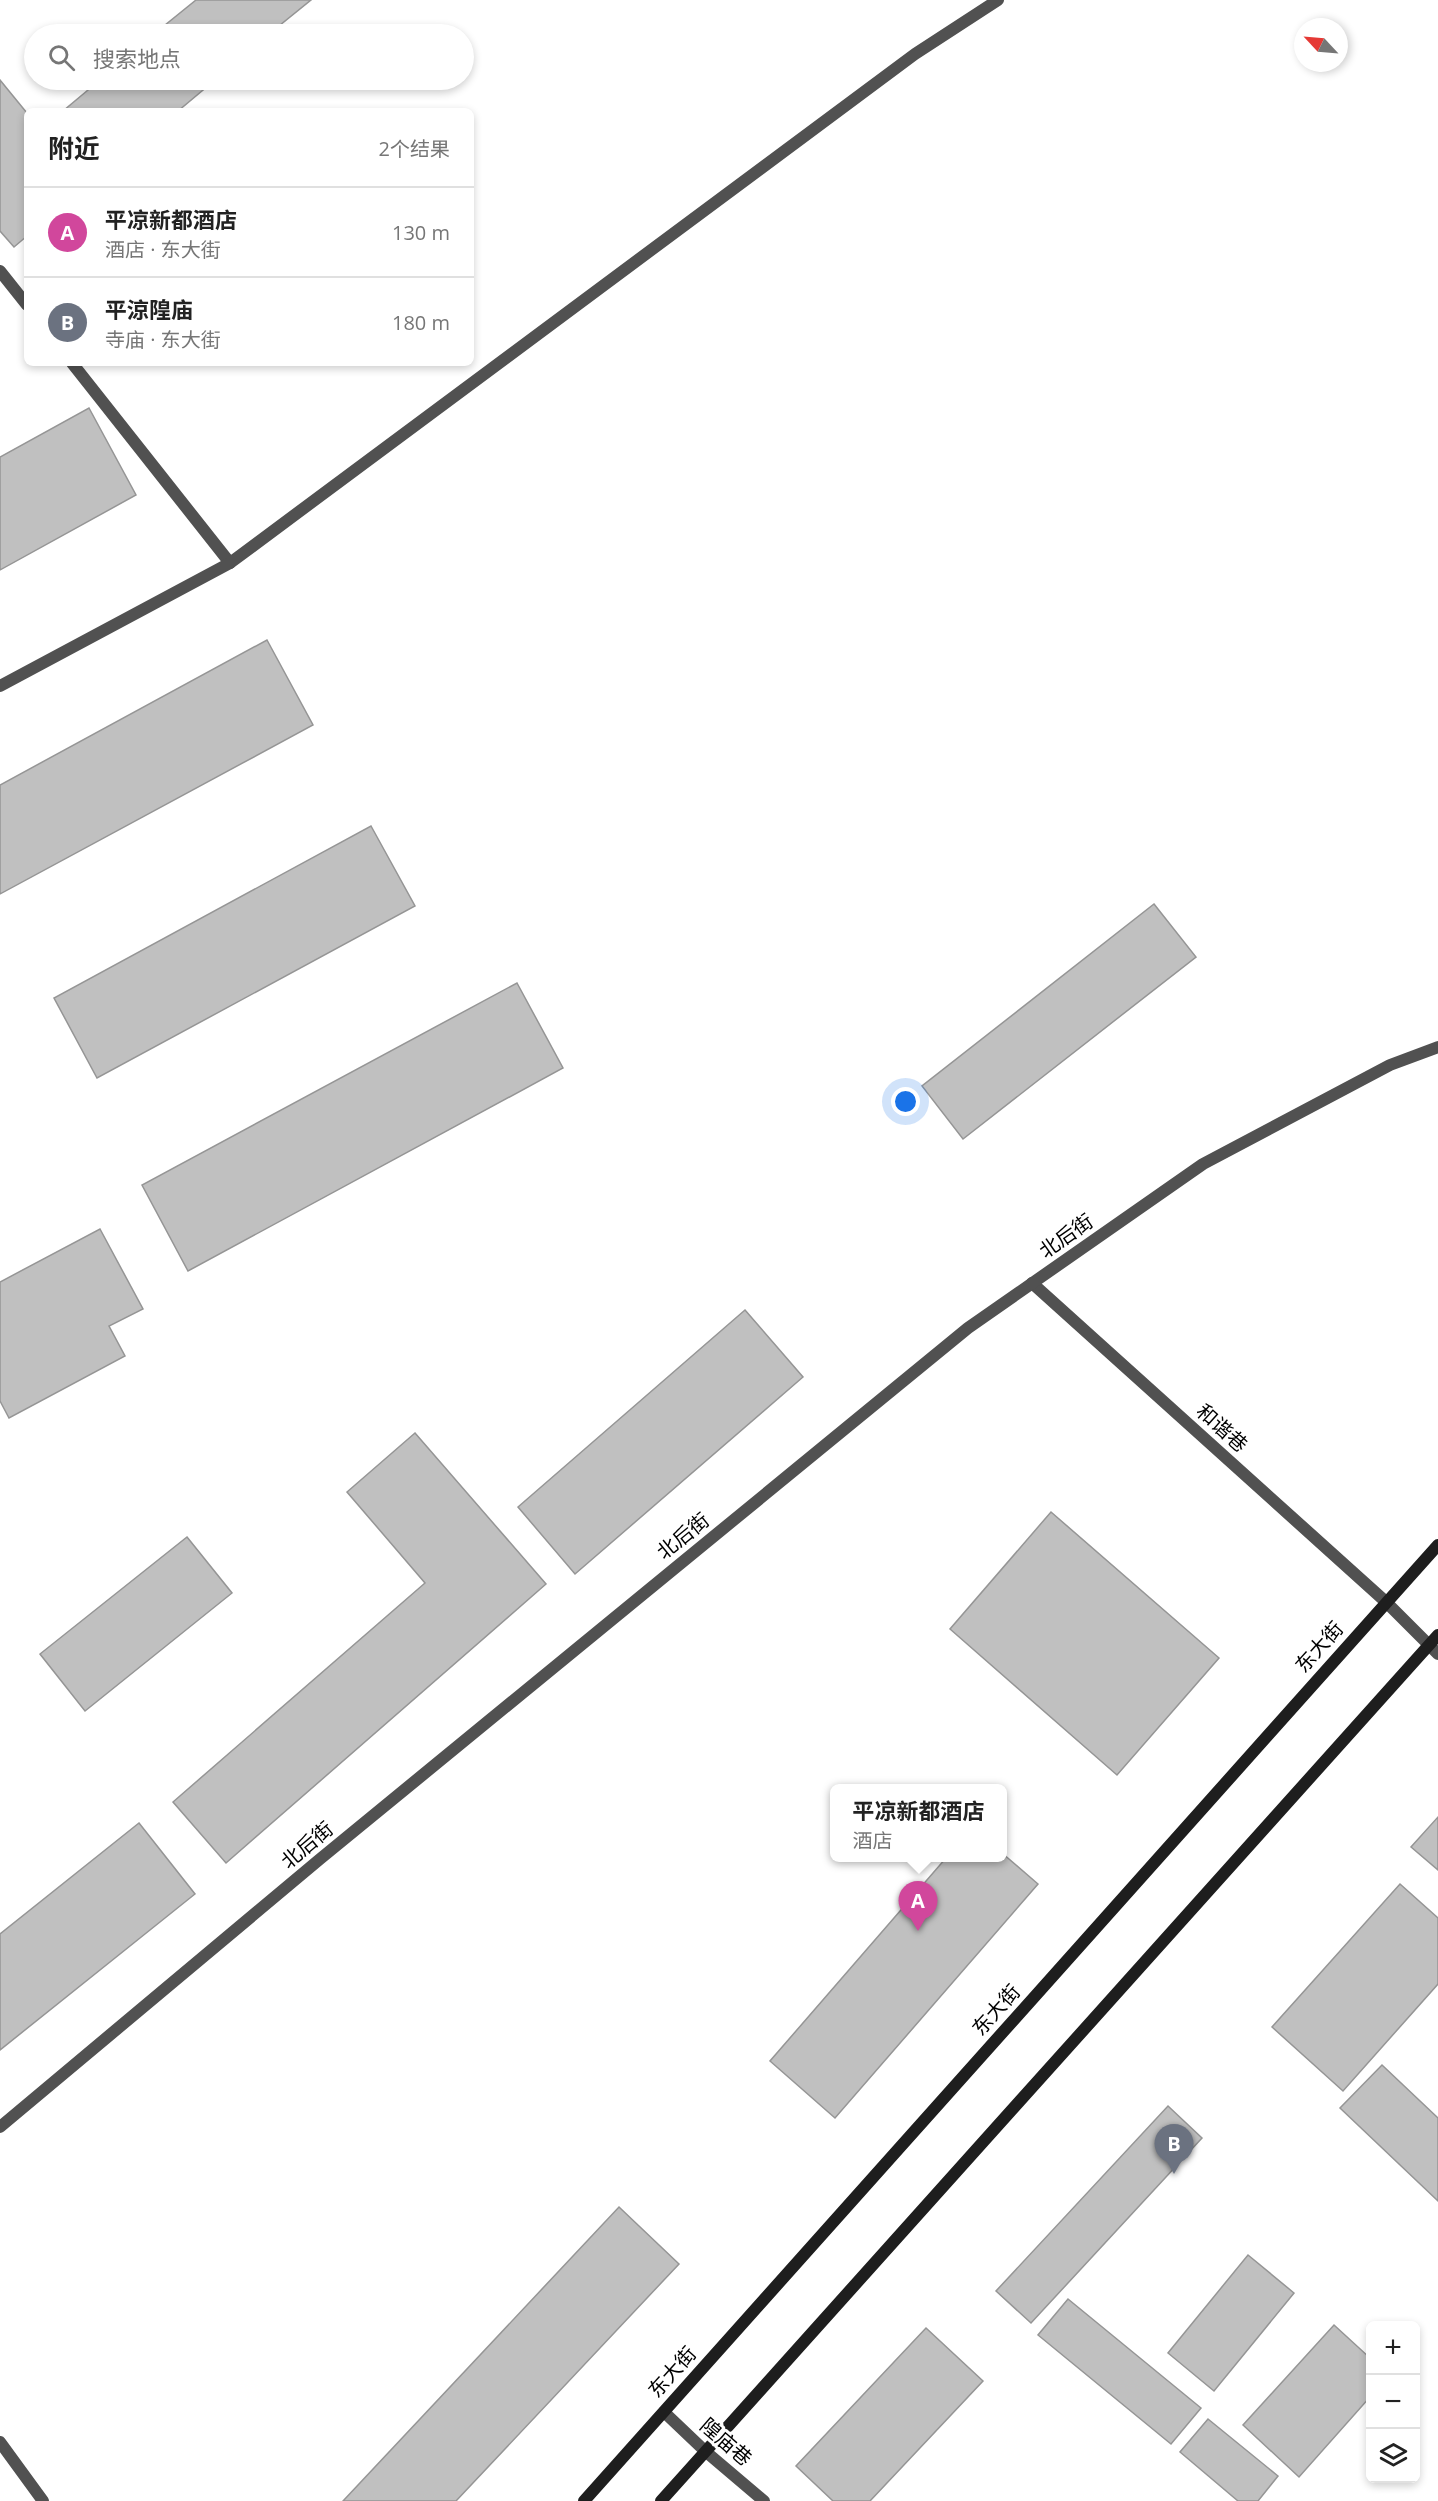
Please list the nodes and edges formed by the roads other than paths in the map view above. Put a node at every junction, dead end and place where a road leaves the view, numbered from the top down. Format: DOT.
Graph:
graph roads {
  1 [pos="998,0"];
  2 [pos="0,271"];
  3 [pos="24,301"];
  4 [pos="74,366"];
  5 [pos="230,564"];
  6 [pos="0,686"];
  7 [pos="1438,1047"];
  8 [pos="1032,1283"];
  9 [pos="1438,1545"];
  10 [pos="1386,1602"];
  11 [pos="1438,1635"];
  12 [pos="1433,1650"];
  13 [pos="0,2127"];
  14 [pos="664,2412"];
  15 [pos="0,2442"];
  16 [pos="705,2451"];
  17 [pos="43,2501"];
  18 [pos="584,2501"];
  19 [pos="661,2501"];
  20 [pos="764,2501"];
  1 -- 5 [label="street"];
  2 -- 3 [label="street"];
  4 -- 5 [label="street"];
  5 -- 6 [label="street"];
  7 -- 8 [label="street, 北后街"];
  8 -- 10 [label="street, 和谐巷"];
  8 -- 13 [label="street, 北后街"];
  9 -- 10 [label="main road, 东大街"];
  10 -- 12 [label="street, 和谐巷"];
  10 -- 14 [label="main road, 东大街"];
  11 -- 12 [label="main road"];
  12 -- 16 [label="main road"];
  14 -- 16 [label="street, 隍庙巷"];
  14 -- 18 [label="main road, 东大街"];
  15 -- 17 [label="street"];
  16 -- 19 [label="main road"];
  16 -- 20 [label="street, 隍庙巷"];
}
